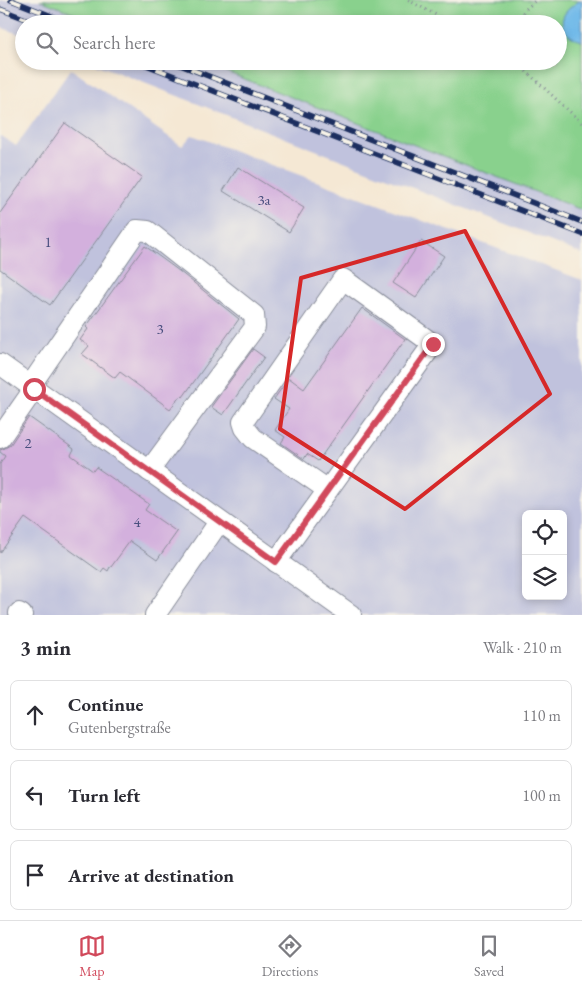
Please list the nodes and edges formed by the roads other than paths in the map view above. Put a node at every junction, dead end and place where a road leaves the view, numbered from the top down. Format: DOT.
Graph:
graph roads {
  1 [pos="0,364"];
  2 [pos="32,387"];
  3 [pos="0,438"];
  4 [pos="149,471"];
  5 [pos="328,490"];
  6 [pos="219,522"];
  7 [pos="276,562"];
  8 [pos="155,615"];
  9 [pos="351,615"];
  1 -- 2 [label="street"];
  2 -- 3 [label="street"];
  2 -- 4 [label="street"];
  2 -- 4 [label="street"];
  4 -- 6 [label="street"];
  5 -- 5 [label="street"];
  5 -- 7 [label="street"];
  6 -- 7 [label="street"];
  6 -- 8 [label="street"];
  7 -- 9 [label="street"];
}
